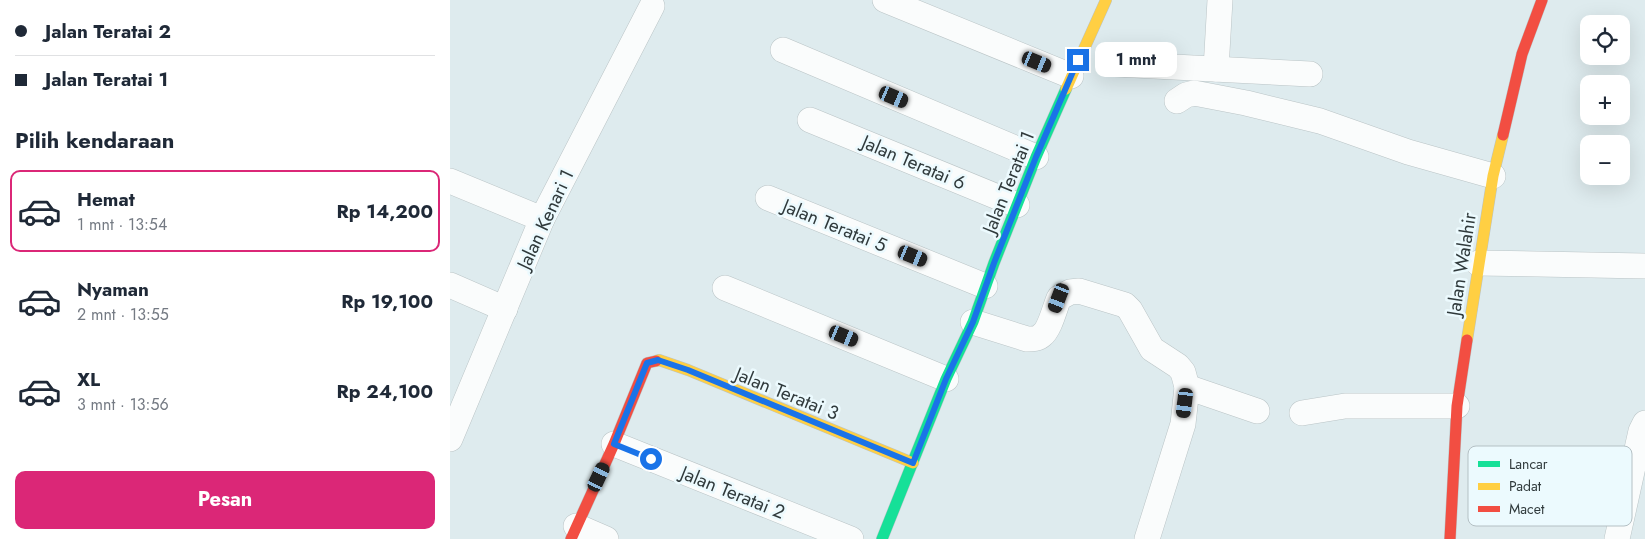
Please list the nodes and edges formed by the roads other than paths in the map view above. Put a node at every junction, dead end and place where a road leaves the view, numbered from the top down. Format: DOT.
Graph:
graph roads {
  1 [pos="885,0"];
  2 [pos="1106,0"];
  3 [pos="1220,0"];
  4 [pos="1542,0"];
  5 [pos="652,6"];
  6 [pos="783,50"];
  7 [pos="1116,64"];
  8 [pos="1216,69"];
  9 [pos="1310,74"];
  10 [pos="1071,76"];
  11 [pos="1177,101"];
  12 [pos="810,120"];
  13 [pos="1036,157"];
  14 [pos="1493,176"];
  15 [pos="450,181"];
  16 [pos="768,198"];
  17 [pos="1017,205"];
  18 [pos="542,218"];
  19 [pos="1478,263"];
  20 [pos="1645,266"];
  21 [pos="450,285"];
  22 [pos="985,286"];
  23 [pos="726,288"];
  24 [pos="505,309"];
  25 [pos="973,322"];
  26 [pos="946,379"];
  27 [pos="460,387"];
  28 [pos="1187,387"];
  29 [pos="1457,406"];
  30 [pos="1257,411"];
  31 [pos="1302,413"];
  32 [pos="1645,423"];
  33 [pos="450,439"];
  34 [pos="614,444"];
  35 [pos="913,463"];
  36 [pos="1632,470"];
  37 [pos="1619,526"];
  38 [pos="574,533"];
  39 [pos="606,539"];
  40 [pos="851,539"];
  41 [pos="882,539"];
  42 [pos="1147,539"];
  43 [pos="1450,539"];
  44 [pos="1616,539"];
  1 -- 10 [label="street"];
  2 -- 10 [label="street, Jalan Teratai 1"];
  3 -- 8 [label="street"];
  4 -- 14 [label="street, Jalan Walahir"];
  5 -- 18 [label="street, Jalan Kenari 1"];
  6 -- 13 [label="street"];
  7 -- 8 [label="street"];
  8 -- 9 [label="street"];
  10 -- 13 [label="street, Jalan Teratai 1"];
  11 -- 14 [label="street"];
  12 -- 17 [label="street, Jalan Teratai 6"];
  13 -- 17 [label="street, Jalan Teratai 1"];
  14 -- 19 [label="street, Jalan Walahir"];
  15 -- 18 [label="street"];
  16 -- 22 [label="street, Jalan Teratai 5"];
  17 -- 22 [label="street, Jalan Teratai 1"];
  18 -- 24 [label="street, Jalan Kenari 1"];
  19 -- 20 [label="street"];
  19 -- 29 [label="street, Jalan Walahir"];
  21 -- 24 [label="street"];
  22 -- 25 [label="street, Jalan Teratai 1"];
  23 -- 26 [label="street"];
  24 -- 27 [label="street, Jalan Kenari 1"];
  25 -- 26 [label="street, Jalan Teratai 1"];
  25 -- 28 [label="street"];
  26 -- 35 [label="street, Jalan Teratai 1"];
  27 -- 33 [label="street, Jalan Kenari 1"];
  28 -- 30 [label="street"];
  28 -- 42 [label="street"];
  29 -- 31 [label="street"];
  29 -- 43 [label="street, Jalan Walahir"];
  32 -- 36 [label="street"];
  34 -- 35 [label="street, Jalan Teratai 3"];
  34 -- 38 [label="street"];
  34 -- 40 [label="street, Jalan Teratai 2"];
  35 -- 41 [label="street, Jalan Teratai 1"];
  37 -- 44 [label="street"];
  38 -- 39 [label="street"];
}
